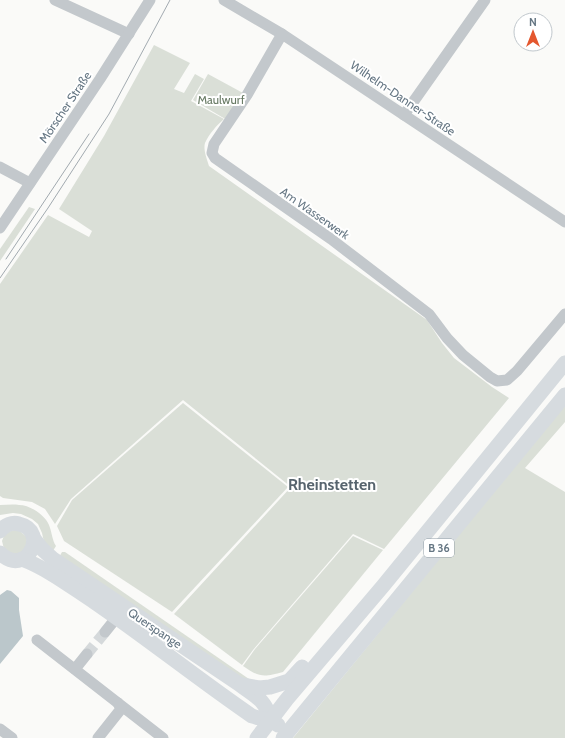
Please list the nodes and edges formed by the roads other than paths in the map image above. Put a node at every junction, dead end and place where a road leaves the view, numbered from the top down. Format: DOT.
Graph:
graph roads {
  1 [pos="55,0"];
  2 [pos="150,0"];
  3 [pos="224,0"];
  4 [pos="485,0"];
  5 [pos="129,34"];
  6 [pos="282,34"];
  7 [pos="404,115"];
  8 [pos="0,167"];
  9 [pos="30,183"];
  10 [pos="565,222"];
  11 [pos="0,228"];
  12 [pos="565,314"];
  13 [pos="565,363"];
  14 [pos="565,395"];
  15 [pos="3,525"];
  16 [pos="34,539"];
  17 [pos="2,559"];
  18 [pos="22,559"];
  19 [pos="121,612"];
  20 [pos="105,632"];
  21 [pos="37,640"];
  22 [pos="332,647"];
  23 [pos="87,654"];
  24 [pos="75,669"];
  25 [pos="239,684"];
  26 [pos="118,703"];
  27 [pos="271,720"];
  28 [pos="0,729"];
  29 [pos="286,735"];
  30 [pos="12,738"];
  31 [pos="98,738"];
  32 [pos="163,738"];
  33 [pos="256,738"];
  1 -- 5 [label="street"];
  2 -- 5 [label="street, Mörscher Straße"];
  3 -- 6 [label="street, Wilhelm-Danner-Straße"];
  4 -- 7 [label="street"];
  5 -- 9 [label="street, Mörscher Straße"];
  6 -- 7 [label="street, Wilhelm-Danner-Straße"];
  6 -- 12 [label="street, Am Wasserwerk"];
  7 -- 10 [label="street, Wilhelm-Danner-Straße"];
  8 -- 9 [label="street"];
  9 -- 11 [label="street, Mörscher Straße"];
  13 -- 22 [label="main road, B 36"];
  14 -- 29 [label="main road, B 36"];
  15 -- 16 [label="main road, Querspange"];
  16 -- 18 [label="main road"];
  16 -- 19 [label="main road, Querspange"];
  17 -- 18 [label="main road"];
  18 -- 19 [label="main road, Querspange"];
  19 -- 20 [label="street"];
  19 -- 25 [label="main road, Querspange"];
  19 -- 27 [label="main road, Querspange"];
  21 -- 24 [label="street"];
  22 -- 25 [label="main road"];
  22 -- 27 [label="main road, B 36"];
  23 -- 24 [label="street"];
  24 -- 26 [label="street"];
  25 -- 27 [label="main road, Querspange"];
  26 -- 31 [label="street"];
  26 -- 32 [label="street"];
  27 -- 29 [label="main road, Querspange"];
  27 -- 33 [label="main road, B 36"];
  28 -- 30 [label="street"];
}
